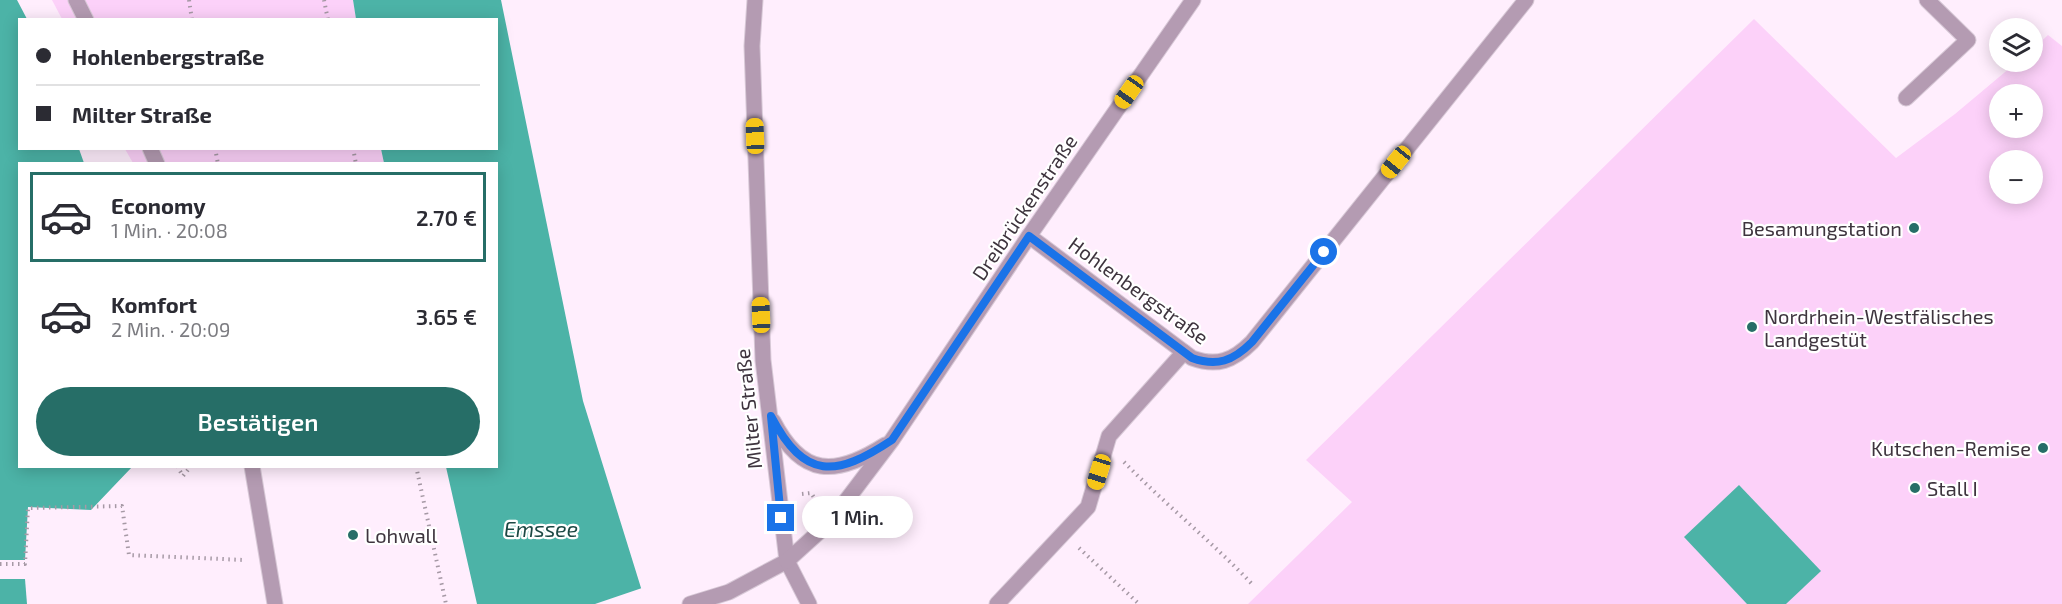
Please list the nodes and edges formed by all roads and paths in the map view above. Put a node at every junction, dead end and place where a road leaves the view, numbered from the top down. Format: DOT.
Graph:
graph roads {
  1 [pos="76,0"];
  2 [pos="189,0"];
  3 [pos="324,0"];
  4 [pos="754,0"];
  5 [pos="1193,0"];
  6 [pos="1526,0"];
  7 [pos="1927,0"];
  8 [pos="85,18"];
  9 [pos="192,18"];
  10 [pos="328,18"];
  11 [pos="1906,98"];
  12 [pos="1029,236"];
  13 [pos="1184,352"];
  14 [pos="771,416"];
  15 [pos="892,440"];
  16 [pos="1104,455"];
  17 [pos="178,468"];
  18 [pos="189,468"];
  19 [pos="252,468"];
  20 [pos="416,468"];
  21 [pos="778,496"];
  22 [pos="830,522"];
  23 [pos="1064,532"];
  24 [pos="269,561"];
  25 [pos="786,561"];
  26 [pos="0,564"];
  27 [pos="1252,584"];
  28 [pos="275,604"];
  29 [pos="446,604"];
  30 [pos="690,604"];
  31 [pos="809,604"];
  32 [pos="997,604"];
  33 [pos="1139,604"];
  1 -- 8 [label="street"];
  2 -- 9 [label="path"];
  3 -- 10 [label="path"];
  4 -- 14 [label="street, Milter Straße"];
  5 -- 12 [label="street, Dreibrückenstraße"];
  6 -- 13 [label="street, Hohlenbergstraße"];
  7 -- 11 [label="street"];
  12 -- 13 [label="street, Hohlenbergstraße"];
  12 -- 15 [label="street, Dreibrückenstraße"];
  13 -- 16 [label="street"];
  14 -- 15 [label="street, Dreibrückenstraße"];
  14 -- 21 [label="street, Milter Straße"];
  15 -- 22 [label="street, Dreibrückenstraße"];
  16 -- 23 [label="street"];
  16 -- 27 [label="path"];
  17 -- 18 [label="path"];
  19 -- 24 [label="street"];
  20 -- 29 [label="path"];
  21 -- 22 [label="path"];
  21 -- 25 [label="street, Milter Straße"];
  22 -- 25 [label="street, Dreibrückenstraße"];
  23 -- 32 [label="street"];
  23 -- 33 [label="path"];
  24 -- 26 [label="path"];
  24 -- 28 [label="street"];
  25 -- 30 [label="street, Dreibrückenstraße"];
  25 -- 31 [label="street"];
}
